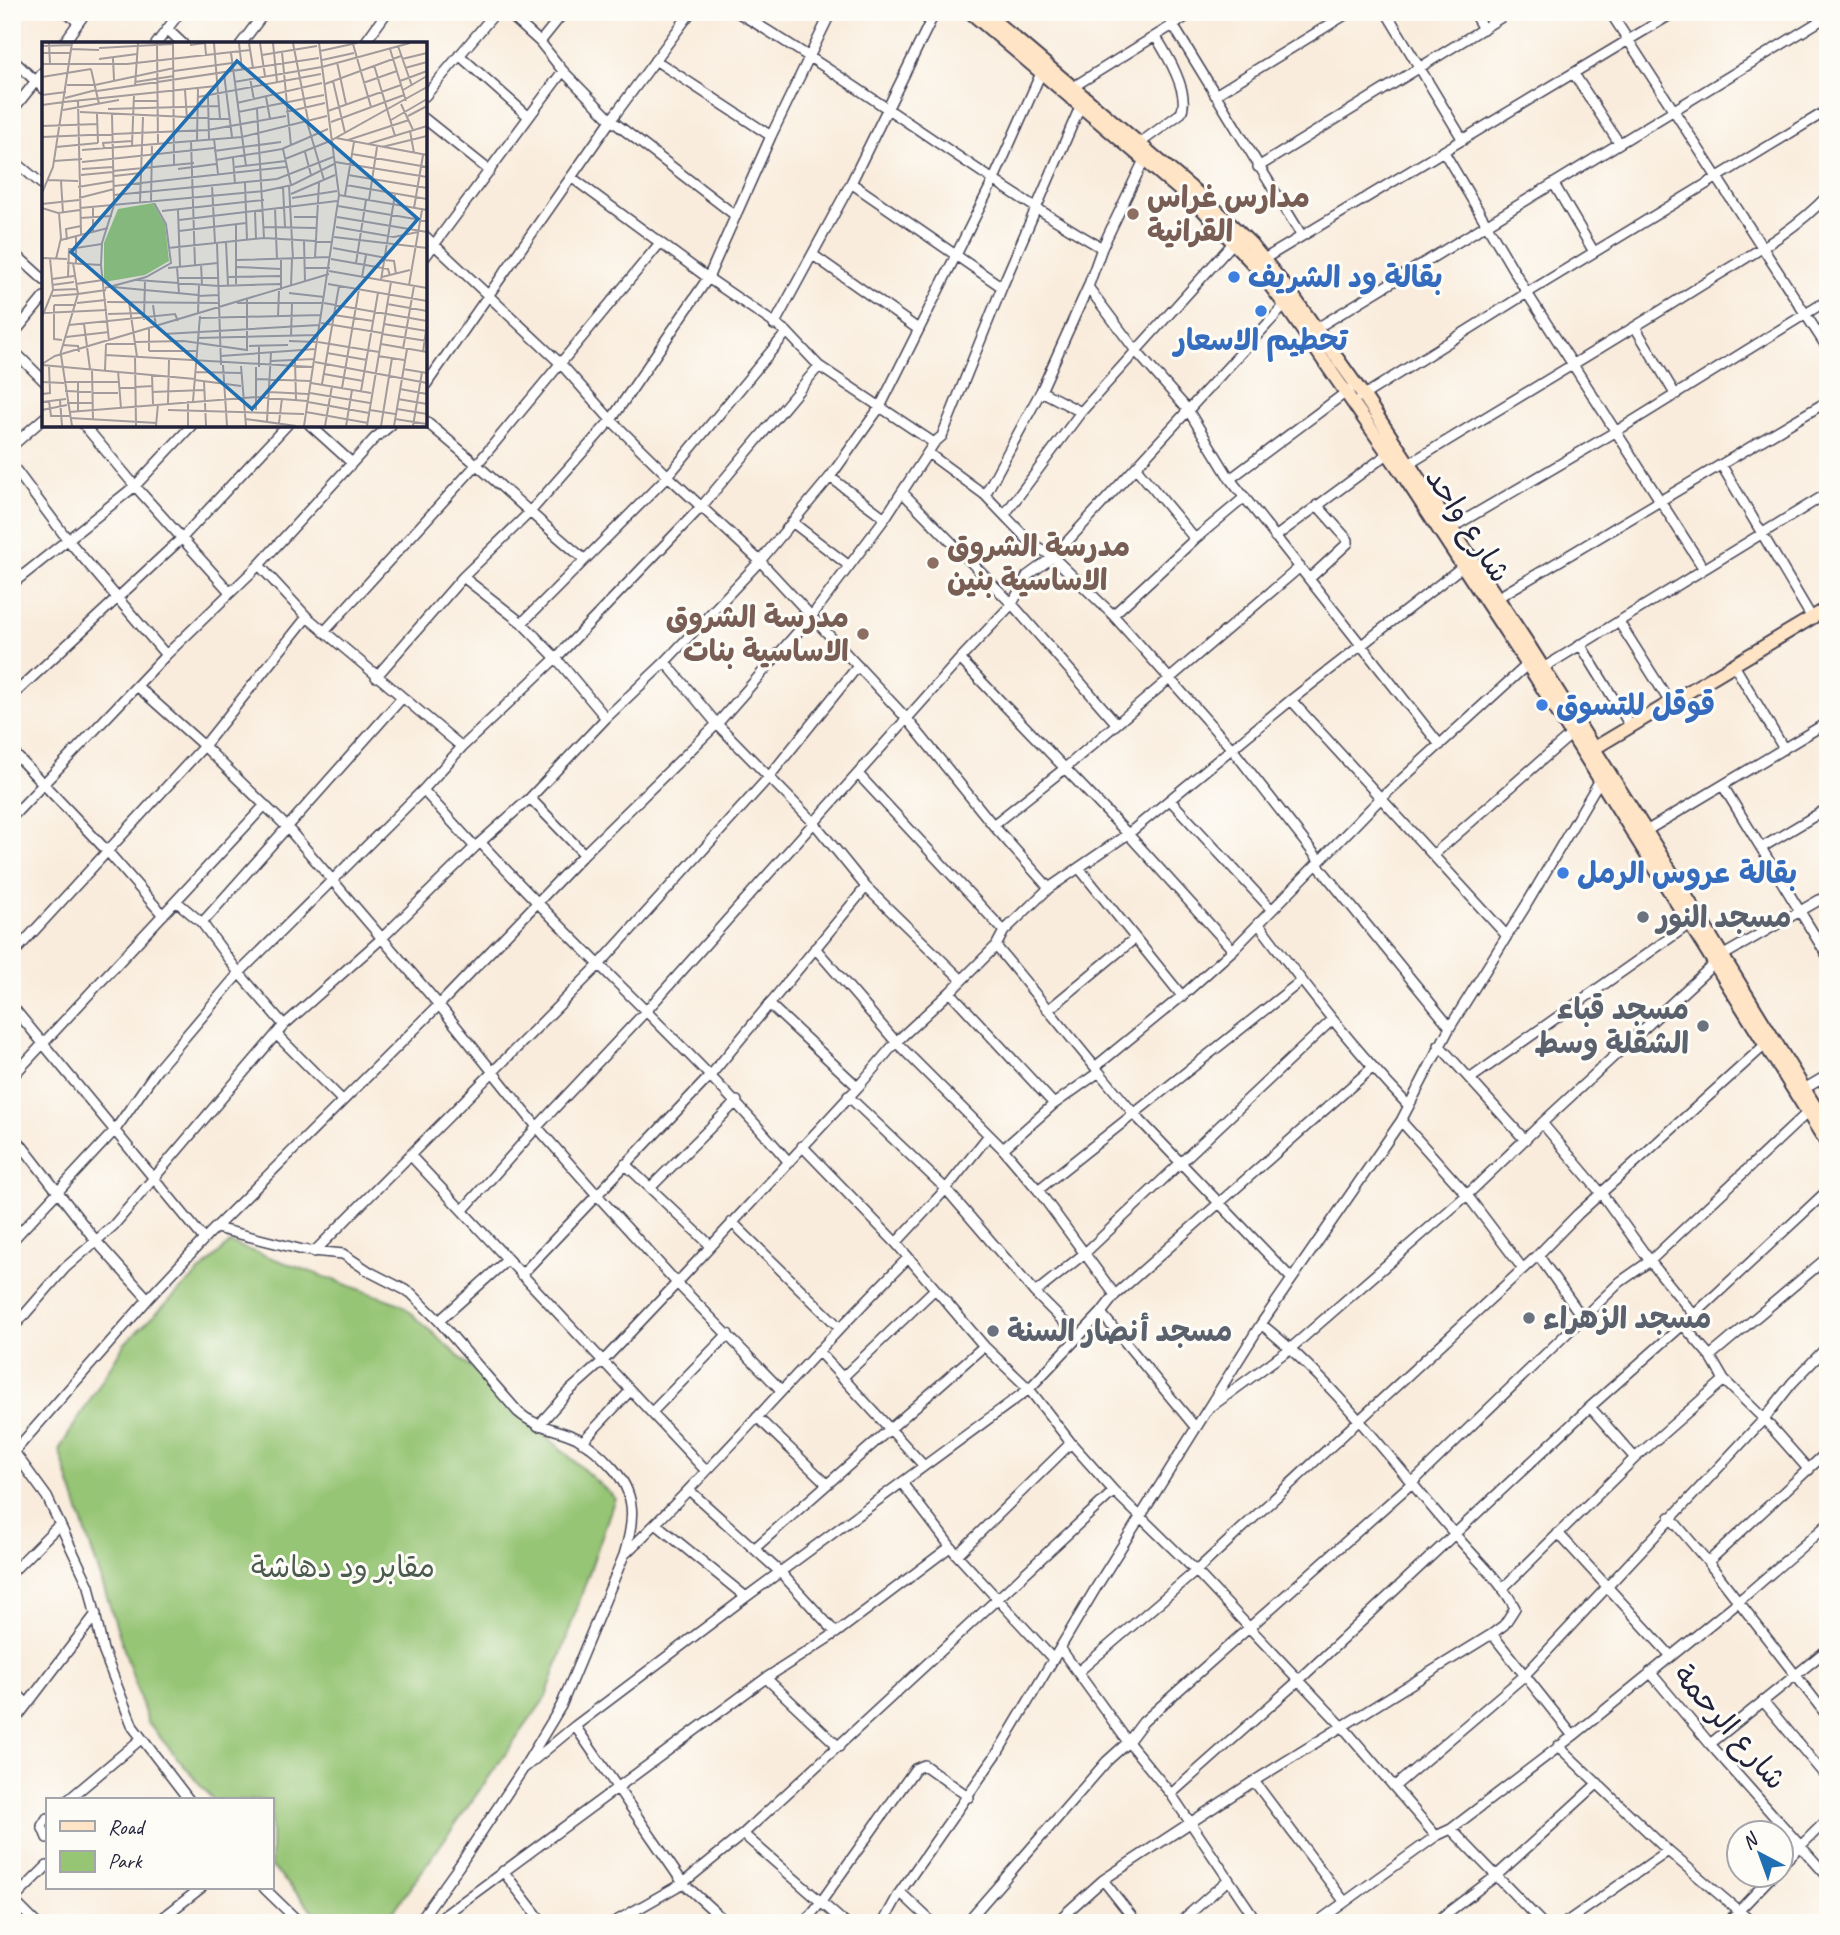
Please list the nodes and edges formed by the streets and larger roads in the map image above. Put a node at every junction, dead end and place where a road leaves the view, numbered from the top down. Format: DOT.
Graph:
graph roads {
  1 [pos="66,12"];
  2 [pos="86,12"];
  3 [pos="180,12"];
  4 [pos="265,12"];
  5 [pos="387,12"];
  6 [pos="495,12"];
  7 [pos="507,12"];
  8 [pos="564,12"];
  9 [pos="691,12"];
  10 [pos="737,12"];
  11 [pos="831,12"];
  12 [pos="935,12"];
  13 [pos="970,12"];
  14 [pos="985,12"];
  15 [pos="1164,12"];
  16 [pos="1194,12"];
  17 [pos="1350,12"];
  18 [pos="1386,12"];
  19 [pos="1473,12"];
  20 [pos="1510,12"];
  21 [pos="1610,12"];
  22 [pos="1675,12"];
  23 [pos="1828,16"];
  24 [pos="78,22"];
  25 [pos="1172,26"];
  26 [pos="167,29"];
  27 [pos="1483,29"];
  28 [pos="1156,37"];
  29 [pos="1628,41"];
  30 [pos="64,42"];
  31 [pos="157,42"];
  32 [pos="181,42"];
  33 [pos="242,42"];
  34 [pos="365,42"];
  35 [pos="540,42"];
  36 [pos="458,55"];
  37 [pos="810,56"];
  38 [pos="12,59"];
  39 [pos="655,60"];
  40 [pos="1418,67"];
  41 [pos="563,71"];
  42 [pos="1041,73"];
  43 [pos="1574,74"];
  44 [pos="40,86"];
  45 [pos="1073,87"];
  46 [pos="427,94"];
  47 [pos="1215,95"];
  48 [pos="1080,107"];
  49 [pos="888,109"];
  50 [pos="1673,109"];
  51 [pos="1828,110"];
  52 [pos="12,111"];
  53 [pos="529,117"];
  54 [pos="611,120"];
  55 [pos="427,121"];
  56 [pos="771,136"];
  57 [pos="1463,140"];
  58 [pos="1619,143"];
  59 [pos="1140,144"];
  60 [pos="1444,152"];
  61 [pos="12,159"];
  62 [pos="1148,160"];
  63 [pos="1258,167"];
  64 [pos="490,171"];
  65 [pos="1716,176"];
  66 [pos="571,177"];
  67 [pos="994,179"];
  68 [pos="850,183"];
  69 [pos="42,184"];
  70 [pos="1554,184"];
  71 [pos="1828,195"];
  72 [pos="1035,209"];
  73 [pos="736,216"];
  74 [pos="1488,224"];
  75 [pos="1302,236"];
  76 [pos="427,238"];
  77 [pos="1234,242"];
  78 [pos="660,243"];
  79 [pos="435,246"];
  80 [pos="1762,247"];
  81 [pos="1102,248"];
  82 [pos="12,251"];
  83 [pos="1594,252"];
  84 [pos="813,254"];
  85 [pos="427,255"];
  86 [pos="956,256"];
  87 [pos="1264,259"];
  88 [pos="42,278"];
  89 [pos="708,278"];
  90 [pos="1002,287"];
  91 [pos="1088,287"];
  92 [pos="1527,292"];
  93 [pos="490,296"];
  94 [pos="42,299"];
  95 [pos="1828,300"];
  96 [pos="1285,304"];
  97 [pos="1807,314"];
  98 [pos="774,325"];
  99 [pos="1635,327"];
  100 [pos="1317,328"];
  101 [pos="918,330"];
  102 [pos="788,332"];
  103 [pos="12,336"];
  104 [pos="12,349"];
  105 [pos="1828,349"];
  106 [pos="1136,351"];
  107 [pos="561,364"];
  108 [pos="1573,364"];
  109 [pos="819,366"];
  110 [pos="42,379"];
  111 [pos="427,383"];
  112 [pos="1041,391"];
  113 [pos="1355,394"];
  114 [pos="1675,394"];
  115 [pos="1828,401"];
  116 [pos="880,407"];
  117 [pos="1188,410"];
  118 [pos="1081,412"];
  119 [pos="42,420"];
  120 [pos="611,420"];
  121 [pos="427,423"];
  122 [pos="85,427"];
  123 [pos="190,427"];
  124 [pos="285,427"];
  125 [pos="312,427"];
  126 [pos="389,427"];
  127 [pos="1615,432"];
  128 [pos="934,443"];
  129 [pos="12,446"];
  130 [pos="928,453"];
  131 [pos="1389,453"];
  132 [pos="352,463"];
  133 [pos="478,463"];
  134 [pos="1409,464"];
  135 [pos="12,465"];
  136 [pos="1722,466"];
  137 [pos="1136,468"];
  138 [pos="668,476"];
  139 [pos="830,477"];
  140 [pos="1230,479"];
  141 [pos="135,486"];
  142 [pos="903,493"];
  143 [pos="1828,494"];
  144 [pos="985,495"];
  145 [pos="1245,497"];
  146 [pos="1661,502"];
  147 [pos="1317,505"];
  148 [pos="702,506"];
  149 [pos="530,513"];
  150 [pos="1005,514"];
  151 [pos="885,519"];
  152 [pos="792,522"];
  153 [pos="1451,528"];
  154 [pos="1761,534"];
  155 [pos="1275,537"];
  156 [pos="181,539"];
  157 [pos="1195,539"];
  158 [pos="68,540"];
  159 [pos="1458,548"];
  160 [pos="1053,556"];
  161 [pos="584,559"];
  162 [pos="760,561"];
  163 [pos="259,565"];
  164 [pos="848,565"];
  165 [pos="1463,566"];
  166 [pos="1300,567"];
  167 [pos="1704,569"];
  168 [pos="463,577"];
  169 [pos="1309,579"];
  170 [pos="12,584"];
  171 [pos="230,592"];
  172 [pos="1497,598"];
  173 [pos="117,599"];
  174 [pos="1012,604"];
  175 [pos="1828,608"];
  176 [pos="1113,615"];
  177 [pos="307,617"];
  178 [pos="811,617"];
  179 [pos="1812,618"];
  180 [pos="1619,622"];
  181 [pos="522,623"];
  182 [pos="324,632"];
  183 [pos="1580,644"];
  184 [pos="1361,646"];
  185 [pos="166,655"];
  186 [pos="556,658"];
  187 [pos="960,659"];
  188 [pos="665,662"];
  189 [pos="1528,664"];
  190 [pos="1734,665"];
  191 [pos="858,666"];
  192 [pos="1543,668"];
  193 [pos="376,677"];
  194 [pos="1168,679"];
  195 [pos="138,687"];
  196 [pos="12,696"];
  197 [pos="402,698"];
  198 [pos="1291,700"];
  199 [pos="1671,704"];
  200 [pos="606,718"];
  201 [pos="908,720"];
  202 [pos="1828,722"];
  203 [pos="1116,723"];
  204 [pos="717,724"];
  205 [pos="1631,727"];
  206 [pos="1575,730"];
  207 [pos="1440,745"];
  208 [pos="204,746"];
  209 [pos="462,747"];
  210 [pos="1784,749"];
  211 [pos="1233,750"];
  212 [pos="12,751"];
  213 [pos="1590,752"];
  214 [pos="1064,769"];
  215 [pos="1603,774"];
  216 [pos="859,775"];
  217 [pos="768,778"];
  218 [pos="45,784"];
  219 [pos="1723,786"];
  220 [pos="424,790"];
  221 [pos="530,798"];
  222 [pos="1380,799"];
  223 [pos="1170,800"];
  224 [pos="265,805"];
  225 [pos="1828,808"];
  226 [pos="12,817"];
  227 [pos="815,824"];
  228 [pos="993,825"];
  229 [pos="286,826"];
  230 [pos="1646,831"];
  231 [pos="1128,834"];
  232 [pos="478,845"];
  233 [pos="1761,848"];
  234 [pos="108,852"];
  235 [pos="584,854"];
  236 [pos="1433,855"];
  237 [pos="1318,862"];
  238 [pos="1079,868"];
  239 [pos="333,880"];
  240 [pos="866,887"];
  241 [pos="1049,888"];
  242 [pos="1828,895"];
  243 [pos="176,901"];
  244 [pos="536,903"];
  245 [pos="1271,909"];
  246 [pos="1799,912"];
  247 [pos="163,915"];
  248 [pos="202,923"];
  249 [pos="1258,923"];
  250 [pos="1690,923"];
  251 [pos="1004,931"];
  252 [pos="1507,936"];
  253 [pos="381,939"];
  254 [pos="1134,939"];
  255 [pos="996,946"];
  256 [pos="815,948"];
  257 [pos="1233,950"];
  258 [pos="12,955"];
  259 [pos="1828,957"];
  260 [pos="1719,960"];
  261 [pos="598,965"];
  262 [pos="239,973"];
  263 [pos="961,979"];
  264 [pos="1301,981"];
  265 [pos="950,992"];
  266 [pos="1182,996"];
  267 [pos="769,1004"];
  268 [pos="439,1005"];
  269 [pos="12,1006"];
  270 [pos="647,1010"];
  271 [pos="1048,1010"];
  272 [pos="1754,1015"];
  273 [pos="1332,1020"];
  274 [pos="284,1025"];
  275 [pos="1450,1027"];
  276 [pos="276,1034"];
  277 [pos="896,1042"];
  278 [pos="42,1043"];
  279 [pos="1439,1045"];
  280 [pos="1765,1045"];
  281 [pos="1372,1068"];
  282 [pos="1097,1069"];
  283 [pos="495,1072"];
  284 [pos="1828,1075"];
  285 [pos="710,1076"];
  286 [pos="12,1077"];
  287 [pos="1471,1078"];
  288 [pos="858,1087"];
  289 [pos="1804,1089"];
  290 [pos="848,1096"];
  291 [pos="342,1100"];
  292 [pos="737,1101"];
  293 [pos="1054,1104"];
  294 [pos="1408,1105"];
  295 [pos="1808,1112"];
  296 [pos="1134,1114"];
  297 [pos="1401,1121"];
  298 [pos="1542,1123"];
  299 [pos="537,1127"];
  300 [pos="1828,1128"];
  301 [pos="115,1130"];
  302 [pos="12,1133"];
  303 [pos="989,1135"];
  304 [pos="1524,1140"];
  305 [pos="1828,1145"];
  306 [pos="802,1146"];
  307 [pos="1003,1149"];
  308 [pos="410,1156"];
  309 [pos="788,1161"];
  310 [pos="1181,1161"];
  311 [pos="625,1164"];
  312 [pos="153,1180"];
  313 [pos="650,1188"];
  314 [pos="946,1189"];
  315 [pos="1828,1190"];
  316 [pos="1038,1191"];
  317 [pos="58,1193"];
  318 [pos="1601,1193"];
  319 [pos="597,1195"];
  320 [pos="1467,1195"];
  321 [pos="1220,1203"];
  322 [pos="463,1210"];
  323 [pos="732,1222"];
  324 [pos="216,1228"];
  325 [pos="204,1240"];
  326 [pos="12,1241"];
  327 [pos="96,1241"];
  328 [pos="896,1243"];
  329 [pos="710,1245"];
  330 [pos="314,1252"];
  331 [pos="1085,1253"];
  332 [pos="1538,1255"];
  333 [pos="1828,1257"];
  334 [pos="908,1258"];
  335 [pos="507,1260"];
  336 [pos="1650,1261"];
  337 [pos="1523,1269"];
  338 [pos="521,1275"];
  339 [pos="1291,1279"];
  340 [pos="677,1283"];
  341 [pos="934,1289"];
  342 [pos="1035,1293"];
  343 [pos="1115,1295"];
  344 [pos="148,1299"];
  345 [pos="1101,1313"];
  346 [pos="1694,1315"];
  347 [pos="1582,1317"];
  348 [pos="439,1321"];
  349 [pos="1261,1324"];
  350 [pos="1683,1325"];
  351 [pos="839,1327"];
  352 [pos="12,1329"];
  353 [pos="728,1334"];
  354 [pos="1079,1337"];
  355 [pos="984,1346"];
  356 [pos="1828,1346"];
  357 [pos="1291,1348"];
  358 [pos="817,1351"];
  359 [pos="1710,1356"];
  360 [pos="603,1361"];
  361 [pos="842,1378"];
  362 [pos="1724,1380"];
  363 [pos="1029,1389"];
  364 [pos="781,1390"];
  365 [pos="630,1391"];
  366 [pos="1590,1407"];
  367 [pos="1207,1409"];
  368 [pos="652,1412"];
  369 [pos="757,1417"];
  370 [pos="1764,1419"];
  371 [pos="1359,1421"];
  372 [pos="538,1426"];
  373 [pos="1196,1428"];
  374 [pos="890,1429"];
  375 [pos="582,1442"];
  376 [pos="1071,1443"];
  377 [pos="13,1451"];
  378 [pos="1828,1451"];
  379 [pos="1635,1458"];
  380 [pos="924,1466"];
  381 [pos="1809,1469"];
  382 [pos="706,1471"];
  383 [pos="902,1483"];
  384 [pos="1412,1483"];
  385 [pos="827,1484"];
  386 [pos="689,1490"];
  387 [pos="1114,1491"];
  388 [pos="1141,1517"];
  389 [pos="1670,1517"];
  390 [pos="60,1524"];
  391 [pos="656,1524"];
  392 [pos="1828,1524"];
  393 [pos="1454,1534"];
  394 [pos="1558,1534"];
  395 [pos="950,1547"];
  396 [pos="755,1548"];
  397 [pos="624,1555"];
  398 [pos="957,1555"];
  399 [pos="1708,1562"];
  400 [pos="1196,1571"];
  401 [pos="12,1572"];
  402 [pos="781,1573"];
  403 [pos="1607,1585"];
  404 [pos="1503,1588"];
  405 [pos="746,1597"];
  406 [pos="998,1601"];
  407 [pos="1739,1601"];
  408 [pos="96,1614"];
  409 [pos="1250,1627"];
  410 [pos="836,1633"];
  411 [pos="1492,1634"];
  412 [pos="1060,1648"];
  413 [pos="1828,1649"];
  414 [pos="1670,1655"];
  415 [pos="1053,1659"];
  416 [pos="1078,1672"];
  417 [pos="1650,1672"];
  418 [pos="1794,1675"];
  419 [pos="1524,1676"];
  420 [pos="766,1678"];
  421 [pos="1298,1681"];
  422 [pos="12,1688"];
  423 [pos="1763,1701"];
  424 [pos="26,1704"];
  425 [pos="1828,1717"];
  426 [pos="12,1724"];
  427 [pos="575,1726"];
  428 [pos="1343,1727"];
  429 [pos="1573,1736"];
  430 [pos="141,1739"];
  431 [pos="1128,1742"];
  432 [pos="1710,1744"];
  433 [pos="1558,1746"];
  434 [pos="839,1747"];
  435 [pos="523,1769"];
  436 [pos="1828,1779"];
  437 [pos="1254,1781"];
  438 [pos="1598,1783"];
  439 [pos="1395,1786"];
  440 [pos="617,1788"];
  441 [pos="1171,1794"];
  442 [pos="969,1797"];
  443 [pos="70,1798"];
  444 [pos="187,1798"];
  445 [pos="46,1819"];
  446 [pos="1828,1819"];
  447 [pos="1191,1823"];
  448 [pos="1451,1829"];
  449 [pos="743,1834"];
  450 [pos="46,1836"];
  451 [pos="1436,1836"];
  452 [pos="1800,1845"];
  453 [pos="1668,1851"];
  454 [pos="1794,1851"];
  455 [pos="46,1867"];
  456 [pos="503,1871"];
  457 [pos="1496,1876"];
  458 [pos="1828,1877"];
  459 [pos="1103,1880"];
  460 [pos="1228,1880"];
  461 [pos="683,1883"];
  462 [pos="198,1890"];
  463 [pos="266,1890"];
  464 [pos="1758,1890"];
  465 [pos="900,1892"];
  466 [pos="13,1900"];
  467 [pos="1344,1901"];
  468 [pos="821,1902"];
  469 [pos="1740,1910"];
  470 [pos="36,1923"];
  471 [pos="156,1923"];
  472 [pos="300,1923"];
  473 [pos="418,1923"];
  474 [pos="434,1923"];
  475 [pos="542,1923"];
  476 [pos="613,1923"];
  477 [pos="727,1923"];
  478 [pos="804,1923"];
  479 [pos="845,1923"];
  480 [pos="883,1923"];
  481 [pos="933,1923"];
  482 [pos="966,1923"];
  483 [pos="1055,1923"];
  484 [pos="1137,1923"];
  485 [pos="1179,1923"];
  486 [pos="1258,1923"];
  487 [pos="1316,1923"];
  488 [pos="1434,1923"];
  489 [pos="1542,1923"];
  490 [pos="1565,1923"];
  491 [pos="1727,1923"];
  492 [pos="1754,1923"];
  1 -- 24 [label="street"];
  2 -- 24 [label="street"];
  3 -- 26 [label="street"];
  4 -- 33 [label="street"];
  5 -- 34 [label="street"];
  6 -- 36 [label="street"];
  7 -- 35 [label="street"];
  8 -- 35 [label="street"];
  9 -- 39 [label="street"];
  10 -- 37 [label="street"];
  11 -- 37 [label="street"];
  12 -- 49 [label="street"];
  13 -- 42 [label="street, شارع واحد"];
  14 -- 45 [label="street, شارع واحد"];
  15 -- 25 [label="street"];
  16 -- 25 [label="street"];
  17 -- 47 [label="street"];
  18 -- 40 [label="street"];
  19 -- 27 [label="street"];
  20 -- 27 [label="street"];
  21 -- 29 [label="street"];
  22 -- 29 [label="street"];
  23 -- 50 [label="street"];
  24 -- 30 [label="street"];
  25 -- 28 [label="street"];
  25 -- 47 [label="street"];
  26 -- 31 [label="street"];
  26 -- 32 [label="street"];
  27 -- 40 [label="street"];
  28 -- 45 [label="street"];
  28 -- 59 [label="street"];
  29 -- 43 [label="street"];
  29 -- 50 [label="street"];
  35 -- 41 [label="street"];
  36 -- 46 [label="street"];
  36 -- 53 [label="street"];
  37 -- 49 [label="street"];
  37 -- 56 [label="street"];
  38 -- 44 [label="street"];
  39 -- 54 [label="street"];
  39 -- 56 [label="street"];
  40 -- 57 [label="street"];
  40 -- 63 [label="street"];
  41 -- 53 [label="street"];
  41 -- 54 [label="street"];
  42 -- 48 [label="street, شارع واحد"];
  42 -- 67 [label="street"];
  43 -- 57 [label="street"];
  43 -- 58 [label="street"];
  44 -- 52 [label="street"];
  45 -- 59 [label="street, شارع واحد"];
  47 -- 63 [label="street"];
  48 -- 62 [label="street, شارع واحد"];
  48 -- 72 [label="street"];
  49 -- 67 [label="street"];
  49 -- 68 [label="street"];
  50 -- 58 [label="street"];
  50 -- 65 [label="street"];
  51 -- 65 [label="street"];
  53 -- 64 [label="street"];
  54 -- 66 [label="street"];
  54 -- 73 [label="street"];
  55 -- 64 [label="street"];
  56 -- 73 [label="street"];
  57 -- 60 [label="street"];
  58 -- 70 [label="street"];
  59 -- 62 [label="street, شارع واحد"];
  60 -- 74 [label="street"];
  60 -- 75 [label="street"];
  61 -- 69 [label="street"];
  62 -- 77 [label="street, شارع واحد"];
  62 -- 81 [label="street"];
  62 -- 87 [label="street, شارع واحد"];
  63 -- 75 [label="street"];
  64 -- 79 [label="street"];
  65 -- 80 [label="street"];
  65 -- 83 [label="street"];
  66 -- 78 [label="street"];
  66 -- 93 [label="street"];
  67 -- 72 [label="street"];
  67 -- 86 [label="street"];
  68 -- 84 [label="street"];
  68 -- 86 [label="street"];
  70 -- 74 [label="street"];
  70 -- 83 [label="street"];
  71 -- 80 [label="street"];
  72 -- 81 [label="street"];
  72 -- 90 [label="street"];
  73 -- 89 [label="street"];
  74 -- 92 [label="street"];
  74 -- 100 [label="street"];
  75 -- 87 [label="street"];
  76 -- 79 [label="street"];
  77 -- 96 [label="street, شارع واحد"];
  77 -- 106 [label="street"];
  78 -- 89 [label="street"];
  78 -- 107 [label="street"];
  79 -- 85 [label="street"];
  79 -- 93 [label="street"];
  80 -- 97 [label="street"];
  80 -- 99 [label="street"];
  81 -- 91 [label="street"];
  82 -- 88 [label="street"];
  83 -- 92 [label="street"];
  84 -- 98 [label="street"];
  84 -- 101 [label="street"];
  86 -- 90 [label="street"];
  86 -- 101 [label="street"];
  87 -- 100 [label="street, شارع واحد"];
  89 -- 98 [label="street"];
  89 -- 120 [label="street"];
  90 -- 128 [label="street"];
  91 -- 106 [label="street"];
  91 -- 112 [label="street"];
  92 -- 108 [label="street"];
  92 -- 113 [label="street"];
  93 -- 107 [label="street"];
  93 -- 111 [label="street"];
  94 -- 103 [label="street"];
  95 -- 97 [label="street"];
  96 -- 113 [label="street, شارع واحد"];
  96 -- 117 [label="street"];
  97 -- 105 [label="street"];
  97 -- 114 [label="street"];
  98 -- 102 [label="street"];
  99 -- 108 [label="street"];
  99 -- 114 [label="street"];
  100 -- 113 [label="street, شارع واحد"];
  101 -- 116 [label="street"];
  102 -- 109 [label="street"];
  102 -- 138 [label="street"];
  104 -- 110 [label="street"];
  106 -- 117 [label="street"];
  106 -- 118 [label="street"];
  107 -- 120 [label="street"];
  107 -- 133 [label="street"];
  108 -- 127 [label="street"];
  108 -- 134 [label="street"];
  109 -- 116 [label="street"];
  109 -- 148 [label="street"];
  112 -- 118 [label="street"];
  112 -- 144 [label="street"];
  113 -- 131 [label="street, شارع واحد"];
  113 -- 134 [label="street, شارع واحد"];
  113 -- 140 [label="street"];
  114 -- 127 [label="street"];
  115 -- 136 [label="street"];
  116 -- 128 [label="street"];
  116 -- 139 [label="street"];
  117 -- 137 [label="street"];
  117 -- 140 [label="street"];
  118 -- 150 [label="street"];
  119 -- 129 [label="street"];
  120 -- 138 [label="street"];
  120 -- 149 [label="street"];
  121 -- 133 [label="street"];
  122 -- 141 [label="street"];
  123 -- 141 [label="street"];
  124 -- 156 [label="street"];
  125 -- 132 [label="street"];
  126 -- 132 [label="street"];
  127 -- 146 [label="street"];
  127 -- 153 [label="street"];
  128 -- 130 [label="street"];
  130 -- 142 [label="street"];
  130 -- 144 [label="street"];
  131 -- 147 [label="street"];
  131 -- 159 [label="street, شارع واحد"];
  132 -- 163 [label="street"];
  133 -- 149 [label="street"];
  133 -- 182 [label="street"];
  134 -- 153 [label="street, شارع واحد"];
  135 -- 158 [label="street"];
  136 -- 146 [label="street"];
  136 -- 154 [label="street"];
  137 -- 157 [label="street"];
  137 -- 160 [label="street"];
  138 -- 148 [label="street"];
  138 -- 161 [label="street"];
  139 -- 151 [label="street"];
  139 -- 152 [label="street"];
  140 -- 145 [label="street"];
  141 -- 156 [label="street"];
  141 -- 158 [label="street"];
  142 -- 151 [label="street"];
  142 -- 174 [label="street"];
  143 -- 154 [label="street"];
  144 -- 150 [label="street"];
  145 -- 155 [label="street"];
  145 -- 157 [label="street"];
  146 -- 167 [label="street"];
  146 -- 172 [label="street"];
  147 -- 155 [label="street"];
  147 -- 169 [label="street"];
  148 -- 162 [label="street"];
  148 -- 186 [label="street"];
  149 -- 161 [label="street"];
  149 -- 168 [label="street"];
  150 -- 160 [label="street"];
  151 -- 164 [label="street"];
  152 -- 162 [label="street"];
  152 -- 164 [label="street"];
  153 -- 159 [label="street, شارع واحد"];
  154 -- 167 [label="street"];
  154 -- 179 [label="street"];
  155 -- 166 [label="street"];
  156 -- 171 [label="street"];
  156 -- 173 [label="street"];
  157 -- 176 [label="street"];
  158 -- 170 [label="street"];
  158 -- 173 [label="street"];
  159 -- 165 [label="street, شارع واحد"];
  159 -- 172 [label="street, شارع واحد"];
  160 -- 174 [label="street"];
  160 -- 176 [label="street"];
  161 -- 181 [label="street"];
  162 -- 178 [label="street"];
  162 -- 188 [label="street"];
  163 -- 171 [label="street"];
  163 -- 177 [label="street"];
  164 -- 178 [label="street"];
  165 -- 184 [label="street"];
  165 -- 189 [label="street, شارع واحد"];
  166 -- 169 [label="street"];
  166 -- 194 [label="street"];
  167 -- 180 [label="street"];
  168 -- 181 [label="street"];
  168 -- 193 [label="street"];
  169 -- 184 [label="street"];
  171 -- 185 [label="street"];
  172 -- 192 [label="street, شارع واحد"];
  173 -- 185 [label="street"];
  173 -- 196 [label="street"];
  174 -- 187 [label="street"];
  174 -- 203 [label="street"];
  175 -- 179 [label="street"];
  176 -- 194 [label="street"];
  177 -- 182 [label="street"];
  177 -- 208 [label="street"];
  178 -- 191 [label="street"];
  178 -- 204 [label="street"];
  179 -- 190 [label="street"];
  180 -- 183 [label="street"];
  180 -- 199 [label="street"];
  181 -- 186 [label="street"];
  182 -- 193 [label="street"];
  183 -- 192 [label="street"];
  183 -- 205 [label="street"];
  184 -- 198 [label="street"];
  184 -- 207 [label="street"];
  185 -- 195 [label="street"];
  186 -- 200 [label="street"];
  186 -- 209 [label="street"];
  187 -- 201 [label="street"];
  187 -- 214 [label="street"];
  188 -- 200 [label="street"];
  188 -- 204 [label="street"];
  189 -- 206 [label="street, شارع واحد"];
  189 -- 207 [label="street"];
  190 -- 199 [label="street"];
  190 -- 210 [label="street"];
  191 -- 201 [label="street"];
  191 -- 217 [label="street"];
  192 -- 206 [label="street, شارع واحد"];
  193 -- 197 [label="street"];
  194 -- 203 [label="street"];
  194 -- 211 [label="street"];
  195 -- 208 [label="street"];
  195 -- 218 [label="street"];
  197 -- 209 [label="street"];
  197 -- 229 [label="street"];
  198 -- 211 [label="street"];
  198 -- 222 [label="street"];
  199 -- 205 [label="street"];
  200 -- 221 [label="street"];
  201 -- 216 [label="street"];
  201 -- 228 [label="street"];
  202 -- 210 [label="street"];
  203 -- 214 [label="street"];
  204 -- 217 [label="street"];
  204 -- 235 [label="street"];
  205 -- 213 [label="street"];
  206 -- 213 [label="street, شارع واحد"];
  206 -- 236 [label="street"];
  207 -- 222 [label="street"];
  208 -- 224 [label="street"];
  208 -- 234 [label="street"];
  209 -- 220 [label="street"];
  210 -- 219 [label="street"];
  211 -- 223 [label="street"];
  211 -- 237 [label="street"];
  212 -- 218 [label="street"];
  213 -- 215 [label="street, شارع واحد"];
  214 -- 228 [label="street"];
  214 -- 231 [label="street"];
  215 -- 230 [label="street, شارع واحد"];
  215 -- 250 [label="street, شارع واحد"];
  215 -- 252 [label="street"];
  216 -- 227 [label="street"];
  216 -- 251 [label="street"];
  217 -- 227 [label="street"];
  217 -- 261 [label="street"];
  218 -- 226 [label="street"];
  218 -- 234 [label="street"];
  219 -- 230 [label="street"];
  219 -- 233 [label="street"];
  220 -- 232 [label="street"];
  220 -- 239 [label="street"];
  221 -- 232 [label="street"];
  221 -- 235 [label="street"];
  222 -- 236 [label="street"];
  222 -- 237 [label="street"];
  223 -- 231 [label="street"];
  223 -- 245 [label="street"];
  224 -- 229 [label="street"];
  224 -- 243 [label="street"];
  225 -- 233 [label="street"];
  227 -- 240 [label="street"];
  227 -- 270 [label="street"];
  228 -- 241 [label="street"];
  229 -- 239 [label="street"];
  229 -- 248 [label="street"];
  230 -- 260 [label="street, شارع واحد"];
  231 -- 238 [label="street"];
  231 -- 257 [label="street"];
  232 -- 244 [label="street"];
  232 -- 253 [label="street"];
  233 -- 246 [label="street"];
  234 -- 247 [label="street"];
  234 -- 258 [label="street"];
  235 -- 244 [label="street"];
  236 -- 252 [label="street"];
  237 -- 245 [label="street"];
  237 -- 275 [label="street"];
  238 -- 241 [label="street"];
  238 -- 254 [label="street"];
  239 -- 253 [label="street"];
  239 -- 262 [label="street"];
  240 -- 256 [label="street"];
  240 -- 263 [label="street"];
  241 -- 251 [label="street"];
  242 -- 246 [label="street"];
  243 -- 247 [label="street"];
  243 -- 248 [label="street"];
  244 -- 261 [label="street"];
  244 -- 268 [label="street"];
  245 -- 249 [label="street"];
  246 -- 259 [label="street"];
  246 -- 260 [label="street"];
  247 -- 278 [label="street"];
  248 -- 262 [label="street"];
  249 -- 257 [label="street"];
  249 -- 264 [label="street"];
  250 -- 260 [label="street, شارع واحد"];
  250 -- 287 [label="street"];
  251 -- 255 [label="street"];
  252 -- 275 [label="street"];
  253 -- 268 [label="street"];
  253 -- 274 [label="street"];
  254 -- 266 [label="street"];
  254 -- 271 [label="street"];
  255 -- 263 [label="street"];
  255 -- 271 [label="street"];
  256 -- 267 [label="street"];
  256 -- 277 [label="street"];
  257 -- 266 [label="street"];
  260 -- 272 [label="street, شارع واحد"];
  260 -- 298 [label="street"];
  261 -- 270 [label="street"];
  261 -- 283 [label="street"];
  262 -- 274 [label="street"];
  262 -- 301 [label="street"];
  263 -- 265 [label="street"];
  264 -- 273 [label="street"];
  264 -- 296 [label="street"];
  265 -- 277 [label="street"];
  265 -- 293 [label="street"];
  266 -- 282 [label="street"];
  267 -- 285 [label="street"];
  267 -- 288 [label="street"];
  268 -- 283 [label="street"];
  268 -- 291 [label="street"];
  269 -- 278 [label="street"];
  270 -- 285 [label="street"];
  270 -- 299 [label="street"];
  271 -- 282 [label="street"];
  272 -- 280 [label="street, شارع واحد"];
  272 -- 289 [label="street, شارع واحد"];
  273 -- 281 [label="street"];
  273 -- 310 [label="street"];
  274 -- 276 [label="street"];
  275 -- 279 [label="street"];
  276 -- 291 [label="street"];
  276 -- 312 [label="street"];
  277 -- 288 [label="street"];
  277 -- 303 [label="street"];
  278 -- 286 [label="street"];
  278 -- 301 [label="street"];
  279 -- 287 [label="street"];
  279 -- 294 [label="street"];
  280 -- 295 [label="street, شارع واحد"];
  280 -- 318 [label="street"];
  281 -- 294 [label="street"];
  281 -- 321 [label="street"];
  282 -- 293 [label="street"];
  282 -- 296 [label="street"];
  283 -- 299 [label="street"];
  283 -- 308 [label="street"];
  284 -- 289 [label="street"];
  285 -- 292 [label="street"];
  285 -- 311 [label="street"];
  287 -- 304 [label="street"];
  288 -- 290 [label="street"];
  289 -- 300 [label="street, شارع واحد"];
  290 -- 306 [label="street"];
  290 -- 314 [label="street"];
  291 -- 324 [label="street"];
  292 -- 309 [label="street"];
  292 -- 313 [label="street"];
  293 -- 307 [label="street"];
  294 -- 297 [label="street"];
  295 -- 305 [label="street, شارع واحد"];
  295 -- 336 [label="street"];
  296 -- 310 [label="street"];
  296 -- 316 [label="street"];
  297 -- 320 [label="street"];
  297 -- 339 [label="street"];
  298 -- 304 [label="street"];
  298 -- 318 [label="street"];
  299 -- 319 [label="street"];
  299 -- 322 [label="street"];
  301 -- 312 [label="street"];
  301 -- 317 [label="street"];
  302 -- 317 [label="street"];
  303 -- 307 [label="street"];
  303 -- 314 [label="street"];
  304 -- 320 [label="street"];
  306 -- 309 [label="street"];
  306 -- 328 [label="street"];
  307 -- 316 [label="street"];
  308 -- 322 [label="street"];
  308 -- 330 [label="street"];
  309 -- 323 [label="street"];
  310 -- 321 [label="street"];
  310 -- 331 [label="street"];
  311 -- 313 [label="street"];
  311 -- 319 [label="street"];
  312 -- 325 [label="street"];
  312 -- 327 [label="street"];
  313 -- 329 [label="street"];
  314 -- 328 [label="street"];
  314 -- 342 [label="street"];
  315 -- 346 [label="street"];
  316 -- 331 [label="street"];
  317 -- 326 [label="street"];
  317 -- 327 [label="street"];
  318 -- 332 [label="street"];
  318 -- 336 [label="street"];
  319 -- 338 [label="street"];
  319 -- 340 [label="street"];
  320 -- 337 [label="street"];
  320 -- 357 [label="street"];
  321 -- 339 [label="street"];
  321 -- 343 [label="street"];
  322 -- 335 [label="street"];
  323 -- 329 [label="street"];
  323 -- 351 [label="street"];
  324 -- 325 [label="street"];
  324 -- 330 [label="street"];
  325 -- 344 [label="street"];
  327 -- 344 [label="street"];
  327 -- 352 [label="street"];
  328 -- 334 [label="street"];
  329 -- 340 [label="street"];
  330 -- 348 [label="street"];
  331 -- 342 [label="street"];
  331 -- 343 [label="street"];
  332 -- 337 [label="street"];
  332 -- 347 [label="street"];
  333 -- 359 [label="street"];
  334 -- 341 [label="street"];
  334 -- 351 [label="street"];
  335 -- 338 [label="street"];
  335 -- 348 [label="street"];
  336 -- 346 [label="street"];
  336 -- 347 [label="street"];
  337 -- 371 [label="street"];
  338 -- 360 [label="street"];
  339 -- 349 [label="street"];
  340 -- 353 [label="street"];
  340 -- 360 [label="street"];
  341 -- 355 [label="street"];
  341 -- 361 [label="street"];
  342 -- 354 [label="street"];
  343 -- 345 [label="street"];
  344 -- 377 [label="street"];
  345 -- 354 [label="street"];
  345 -- 373 [label="street"];
  346 -- 350 [label="street"];
  347 -- 384 [label="street"];
  348 -- 372 [label="street"];
  349 -- 357 [label="street"];
  349 -- 367 [label="street"];
  350 -- 359 [label="street"];
  350 -- 366 [label="street"];
  351 -- 358 [label="street"];
  353 -- 364 [label="street"];
  353 -- 368 [label="street"];
  354 -- 363 [label="street"];
  355 -- 363 [label="street"];
  355 -- 374 [label="street"];
  356 -- 370 [label="street"];
  357 -- 367 [label="street"];
  357 -- 371 [label="street"];
  358 -- 361 [label="street"];
  358 -- 364 [label="street"];
  359 -- 362 [label="street"];
  360 -- 365 [label="street"];
  360 -- 372 [label="street"];
  361 -- 374 [label="street"];
  362 -- 370 [label="street"];
  362 -- 379 [label="street"];
  363 -- 376 [label="street"];
  363 -- 380 [label="street"];
  364 -- 369 [label="street"];
  365 -- 368 [label="street"];
  365 -- 375 [label="street"];
  366 -- 379 [label="street"];
  366 -- 393 [label="street"];
  367 -- 373 [label="street"];
  368 -- 382 [label="street"];
  369 -- 382 [label="street"];
  369 -- 385 [label="street"];
  370 -- 381 [label="street"];
  370 -- 389 [label="street"];
  371 -- 384 [label="street"];
  371 -- 400 [label="street"];
  372 -- 375 [label="street"];
  373 -- 388 [label="street"];
  374 -- 380 [label="street"];
  374 -- 385 [label="street"];
  375 -- 397 [label="street"];
  376 -- 387 [label="street"];
  376 -- 398 [label="street"];
  377 -- 390 [label="street"];
  378 -- 381 [label="street"];
  379 -- 394 [label="street"];
  380 -- 383 [label="street"];
  381 -- 399 [label="street"];
  382 -- 386 [label="street"];
  383 -- 395 [label="street"];
  383 -- 402 [label="street"];
  384 -- 393 [label="street"];
  384 -- 409 [label="street"];
  385 -- 396 [label="street"];
  386 -- 391 [label="street"];
  386 -- 396 [label="street"];
  387 -- 388 [label="street"];
  387 -- 406 [label="street"];
  388 -- 400 [label="street"];
  388 -- 412 [label="street"];
  389 -- 399 [label="street"];
  389 -- 403 [label="street"];
  390 -- 401 [label="street"];
  390 -- 408 [label="street"];
  391 -- 397 [label="street"];
  391 -- 405 [label="street"];
  392 -- 407 [label="street"];
  393 -- 404 [label="street"];
  393 -- 421 [label="street"];
  394 -- 403 [label="street"];
  394 -- 404 [label="street"];
  395 -- 398 [label="street"];
  395 -- 410 [label="street"];
  396 -- 402 [label="street"];
  397 -- 435 [label="street"];
  398 -- 406 [label="street"];
  399 -- 407 [label="street"];
  400 -- 409 [label="street"];
  400 -- 416 [label="street"];
  402 -- 405 [label="street"];
  402 -- 410 [label="street"];
  403 -- 414 [label="street"];
  403 -- 419 [label="street"];
  404 -- 411 [label="street"];
  405 -- 427 [label="street"];
  406 -- 415 [label="street"];
  406 -- 434 [label="street"];
  407 -- 414 [label="street"];
  407 -- 418 [label="street"];
  408 -- 424 [label="street"];
  408 -- 430 [label="street"];
  409 -- 421 [label="street"];
  409 -- 431 [label="street"];
  410 -- 420 [label="street"];
  411 -- 419 [label="street"];
  411 -- 428 [label="street"];
  412 -- 415 [label="street"];
  412 -- 416 [label="street"];
  413 -- 418 [label="street"];
  414 -- 417 [label="street"];
  415 -- 442 [label="street"];
  416 -- 431 [label="street"];
  417 -- 429 [label="street"];
  417 -- 432 [label="street, شارع الرحمة"];
  418 -- 423 [label="street"];
  418 -- 425 [label="street"];
  419 -- 429 [label="street"];
  419 -- 439 [label="street"];
  420 -- 434 [label="street"];
  420 -- 440 [label="street"];
  421 -- 428 [label="street"];
  421 -- 441 [label="street"];
  422 -- 424 [label="street"];
  423 -- 432 [label="street"];
  423 -- 436 [label="street"];
  424 -- 426 [label="street"];
  427 -- 435 [label="street"];
  427 -- 440 [label="street"];
  428 -- 437 [label="street"];
  428 -- 439 [label="street"];
  429 -- 433 [label="street"];
  430 -- 443 [label="street"];
  430 -- 444 [label="street"];
  431 -- 441 [label="street"];
  431 -- 482 [label="street"];
  432 -- 452 [label="street, شارع الرحمة"];
  433 -- 438 [label="street"];
  433 -- 448 [label="street"];
  434 -- 449 [label="street"];
  435 -- 473 [label="street"];
  437 -- 447 [label="street"];
  437 -- 467 [label="street"];
  438 -- 453 [label="street"];
  438 -- 457 [label="street"];
  439 -- 451 [label="street"];
  440 -- 456 [label="street"];
  440 -- 461 [label="street"];
  441 -- 447 [label="street"];
  442 -- 465 [label="street"];
  442 -- 468 [label="street"];
  445 -- 450 [label="street"];
  446 -- 452 [label="street"];
  447 -- 459 [label="street"];
  447 -- 460 [label="street"];
  448 -- 451 [label="street"];
  448 -- 457 [label="street"];
  449 -- 461 [label="street"];
  449 -- 468 [label="street"];
  451 -- 467 [label="street"];
  452 -- 454 [label="street"];
  452 -- 458 [label="street, شارع الرحمة"];
  453 -- 469 [label="street"];
  453 -- 490 [label="street"];
  455 -- 466 [label="street"];
  456 -- 474 [label="street"];
  456 -- 475 [label="street"];
  457 -- 488 [label="street"];
  457 -- 489 [label="street"];
  459 -- 483 [label="street"];
  459 -- 484 [label="street"];
  460 -- 485 [label="street"];
  460 -- 486 [label="street"];
  461 -- 476 [label="street"];
  461 -- 477 [label="street"];
  462 -- 471 [label="street"];
  463 -- 472 [label="street"];
  464 -- 469 [label="street"];
  465 -- 480 [label="street"];
  465 -- 481 [label="street"];
  466 -- 470 [label="street"];
  467 -- 487 [label="street"];
  468 -- 478 [label="street"];
  468 -- 479 [label="street"];
  469 -- 491 [label="street"];
  469 -- 492 [label="street"];
}
